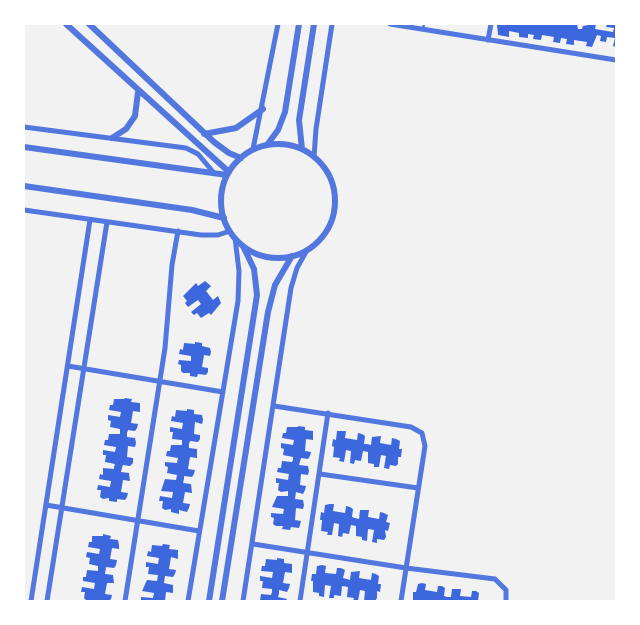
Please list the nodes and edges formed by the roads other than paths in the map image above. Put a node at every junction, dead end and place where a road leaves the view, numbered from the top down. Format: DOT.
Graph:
graph roads {
  1 [pos="66,24"];
  2 [pos="89,24"];
  3 [pos="278,24"];
  4 [pos="299,24"];
  5 [pos="314,24"];
  6 [pos="332,24"];
  7 [pos="390,24"];
  8 [pos="434,24"];
  9 [pos="491,24"];
  10 [pos="424,26"];
  11 [pos="433,30"];
  12 [pos="488,40"];
  13 [pos="616,60"];
  14 [pos="138,92"];
  15 [pos="263,109"];
  16 [pos="24,127"];
  17 [pos="204,134"];
  18 [pos="112,138"];
  19 [pos="267,145"];
  20 [pos="24,147"];
  21 [pos="253,149"];
  22 [pos="302,149"];
  23 [pos="314,157"];
  24 [pos="240,158"];
  25 [pos="214,173"];
  26 [pos="228,174"];
  27 [pos="24,186"];
  28 [pos="24,210"];
  29 [pos="224,218"];
  30 [pos="90,220"];
  31 [pos="107,222"];
  32 [pos="178,231"];
  33 [pos="230,232"];
  34 [pos="235,238"];
  35 [pos="244,246"];
  36 [pos="307,250"];
  37 [pos="292,256"];
  38 [pos="68,366"];
  39 [pos="83,369"];
  40 [pos="160,381"];
  41 [pos="223,392"];
  42 [pos="274,406"];
  43 [pos="328,413"];
  44 [pos="320,474"];
  45 [pos="418,488"];
  46 [pos="46,505"];
  47 [pos="61,508"];
  48 [pos="137,520"];
  49 [pos="199,530"];
  50 [pos="253,544"];
  51 [pos="307,554"];
  52 [pos="406,568"];
  53 [pos="31,601"];
  54 [pos="47,601"];
  55 [pos="125,601"];
  56 [pos="188,601"];
  57 [pos="209,601"];
  58 [pos="222,601"];
  59 [pos="244,601"];
  60 [pos="300,601"];
  61 [pos="401,601"];
  62 [pos="506,601"];
  1 -- 14 [label="street"];
  2 -- 17 [label="street"];
  3 -- 15 [label="street"];
  4 -- 19 [label="street"];
  5 -- 22 [label="street"];
  6 -- 23 [label="street"];
  7 -- 10 [label="street"];
  8 -- 11 [label="lane"];
  9 -- 12 [label="street"];
  10 -- 11 [label="street"];
  11 -- 12 [label="street"];
  12 -- 13 [label="street"];
  14 -- 18 [label="street"];
  14 -- 26 [label="street"];
  15 -- 17 [label="street"];
  15 -- 21 [label="street"];
  16 -- 18 [label="street"];
  17 -- 24 [label="street"];
  18 -- 25 [label="street"];
  19 -- 21 [label="street"];
  19 -- 22 [label="street"];
  20 -- 25 [label="street"];
  21 -- 24 [label="street"];
  22 -- 23 [label="street"];
  23 -- 36 [label="street"];
  24 -- 26 [label="street"];
  25 -- 26 [label="street"];
  26 -- 29 [label="street"];
  27 -- 29 [label="street"];
  28 -- 30 [label="street"];
  29 -- 33 [label="street"];
  30 -- 31 [label="street"];
  30 -- 38 [label="street"];
  31 -- 32 [label="street"];
  31 -- 39 [label="street"];
  32 -- 33 [label="street"];
  32 -- 40 [label="street"];
  33 -- 34 [label="street"];
  34 -- 35 [label="street"];
  34 -- 41 [label="street"];
  35 -- 37 [label="street"];
  35 -- 57 [label="street"];
  36 -- 37 [label="street"];
  36 -- 42 [label="street"];
  37 -- 58 [label="street"];
  38 -- 39 [label="street"];
  38 -- 46 [label="street"];
  39 -- 40 [label="street"];
  39 -- 47 [label="street"];
  40 -- 41 [label="street"];
  40 -- 48 [label="street"];
  41 -- 49 [label="street"];
  42 -- 43 [label="street"];
  42 -- 50 [label="street"];
  43 -- 44 [label="street"];
  43 -- 45 [label="street"];
  44 -- 45 [label="street"];
  44 -- 51 [label="street"];
  45 -- 52 [label="street"];
  46 -- 47 [label="street"];
  46 -- 53 [label="street"];
  47 -- 48 [label="street"];
  47 -- 54 [label="street"];
  48 -- 49 [label="street"];
  48 -- 55 [label="street"];
  49 -- 56 [label="street"];
  50 -- 51 [label="street"];
  50 -- 59 [label="street"];
  51 -- 52 [label="street"];
  51 -- 60 [label="street"];
  52 -- 61 [label="street"];
  52 -- 62 [label="street"];
}
